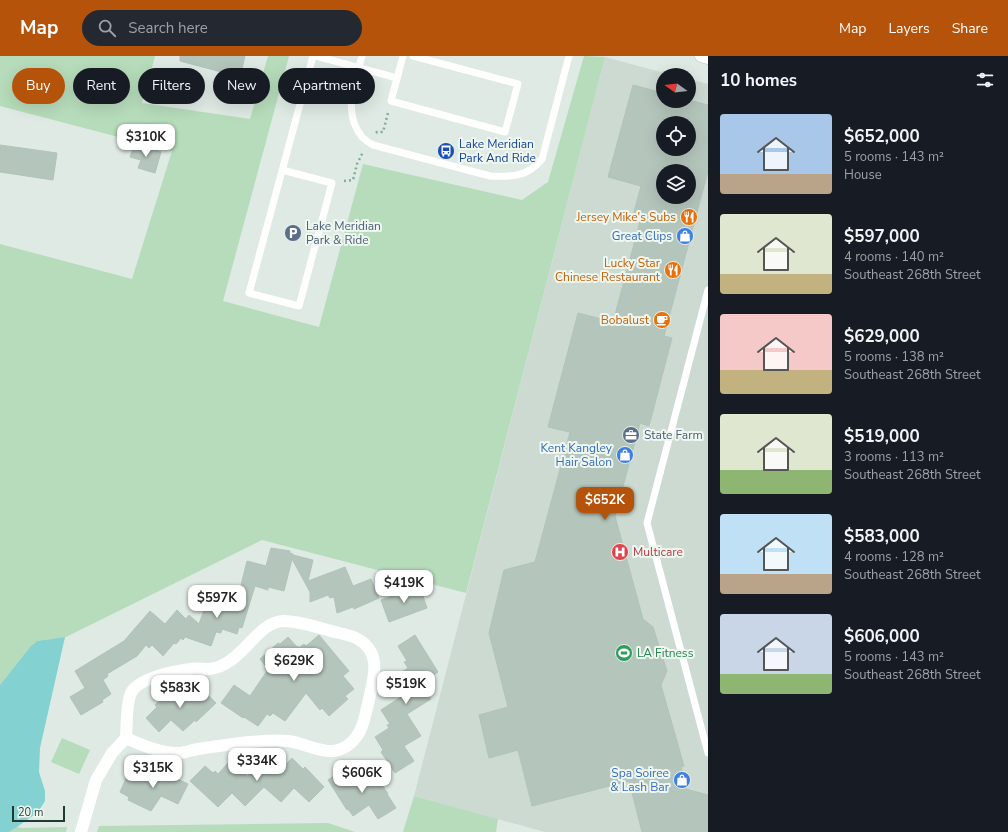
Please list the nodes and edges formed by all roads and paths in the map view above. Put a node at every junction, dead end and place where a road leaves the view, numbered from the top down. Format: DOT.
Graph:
graph roads {
  1 [pos="313,56"];
  2 [pos="316,56"];
  3 [pos="362,56"];
  4 [pos="403,56"];
  5 [pos="413,56"];
  6 [pos="569,56"];
  7 [pos="701,56"];
  8 [pos="708,58"];
  9 [pos="359,67"];
  10 [pos="397,78"];
  11 [pos="282,170"];
  12 [pos="708,290"];
  13 [pos="126,738"];
  14 [pos="708,753"];
  15 [pos="81,832"];
  1 -- 11 [label="lane"];
  2 -- 9 [label="lane"];
  3 -- 9 [label="lane"];
  4 -- 10 [label="lane"];
  5 -- 10 [label="lane"];
  6 -- 9 [label="lane"];
  7 -- 8 [label="street"];
  9 -- 10 [label="lane"];
  11 -- 11 [label="lane"];
  12 -- 14 [label="lane"];
  13 -- 13 [label="street"];
  13 -- 15 [label="street"];
}
